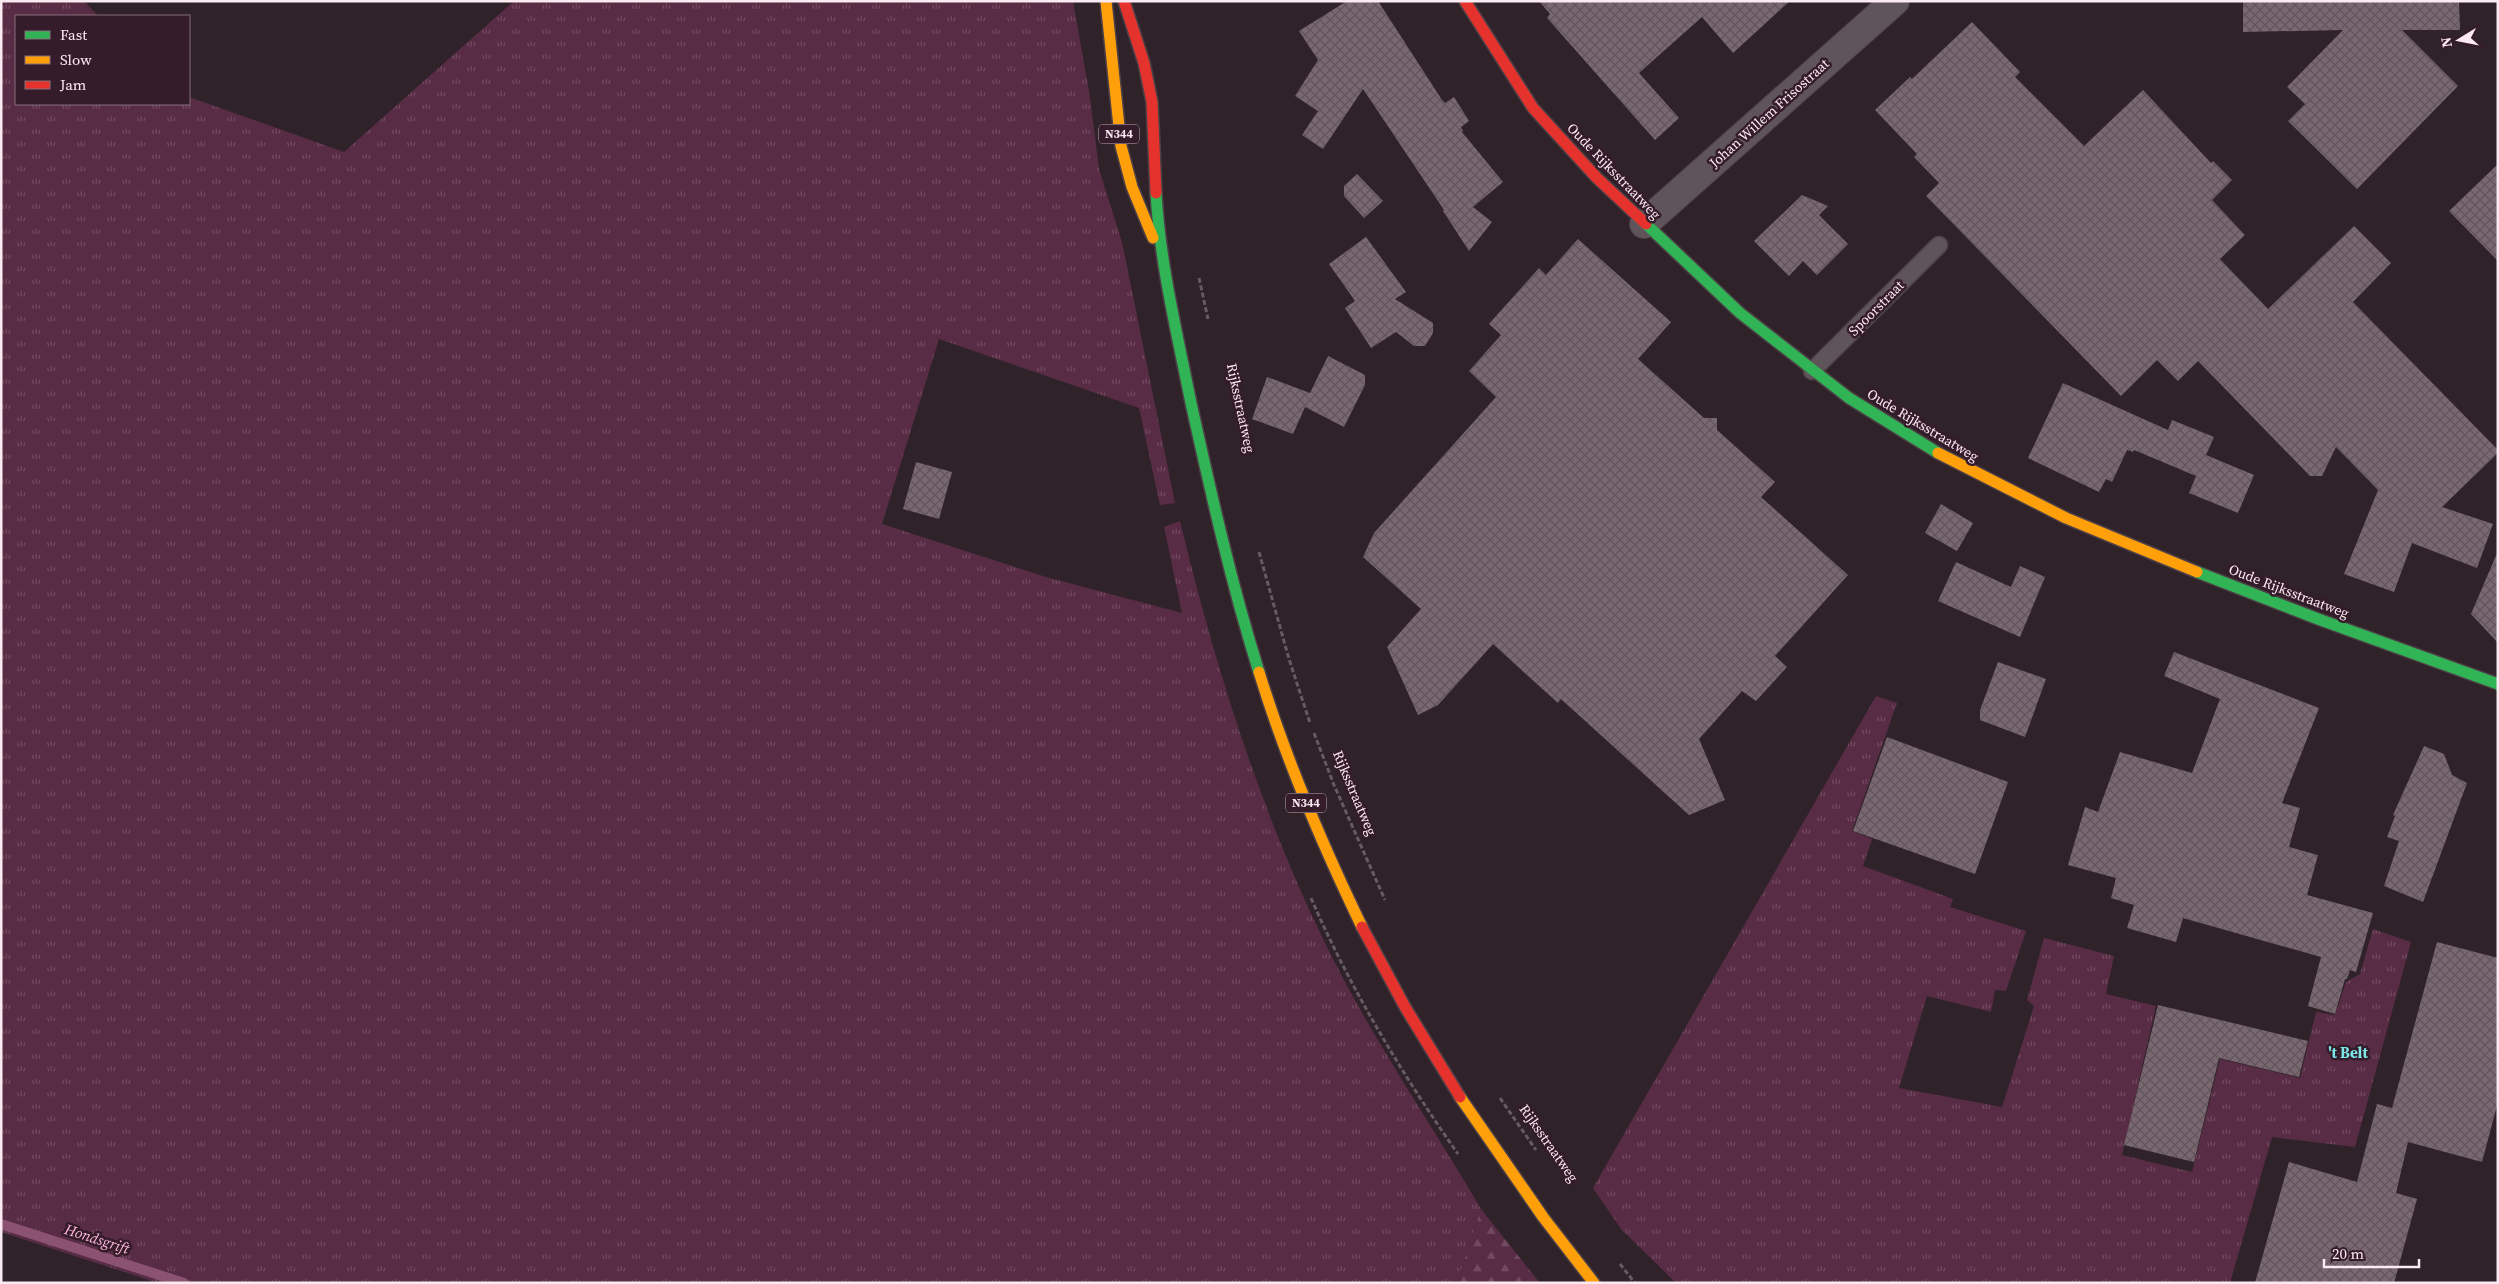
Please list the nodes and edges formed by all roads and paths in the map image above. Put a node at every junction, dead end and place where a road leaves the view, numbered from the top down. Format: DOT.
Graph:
graph roads {
  1 [pos="1106,1"];
  2 [pos="1124,1"];
  3 [pos="1465,1"];
  4 [pos="1895,1"];
  5 [pos="1644,224"];
  6 [pos="1939,245"];
  7 [pos="1162,260"];
  8 [pos="1198,275"];
  9 [pos="1210,329"];
  10 [pos="1812,371"];
  11 [pos="1258,547"];
  12 [pos="2498,684"];
  13 [pos="1386,901"];
  14 [pos="1496,1092"];
  15 [pos="1540,1157"];
  16 [pos="1616,1258"];
  17 [pos="1594,1283"];
  18 [pos="1635,1283"];
  1 -- 7 [label="main road, N344"];
  2 -- 7 [label="main road, N344"];
  3 -- 5 [label="main road, Oude Rijksstraatweg"];
  4 -- 5 [label="street, Johan Willem Frisostraat"];
  5 -- 10 [label="main road, Oude Rijksstraatweg"];
  6 -- 10 [label="lane, Spoorstraat"];
  7 -- 17 [label="main road, N344"];
  8 -- 9 [label="path"];
  10 -- 12 [label="main road, Oude Rijksstraatweg"];
  11 -- 13 [label="path, Rijksstraatweg"];
  14 -- 15 [label="path, Rijksstraatweg"];
  16 -- 18 [label="path"];
}
